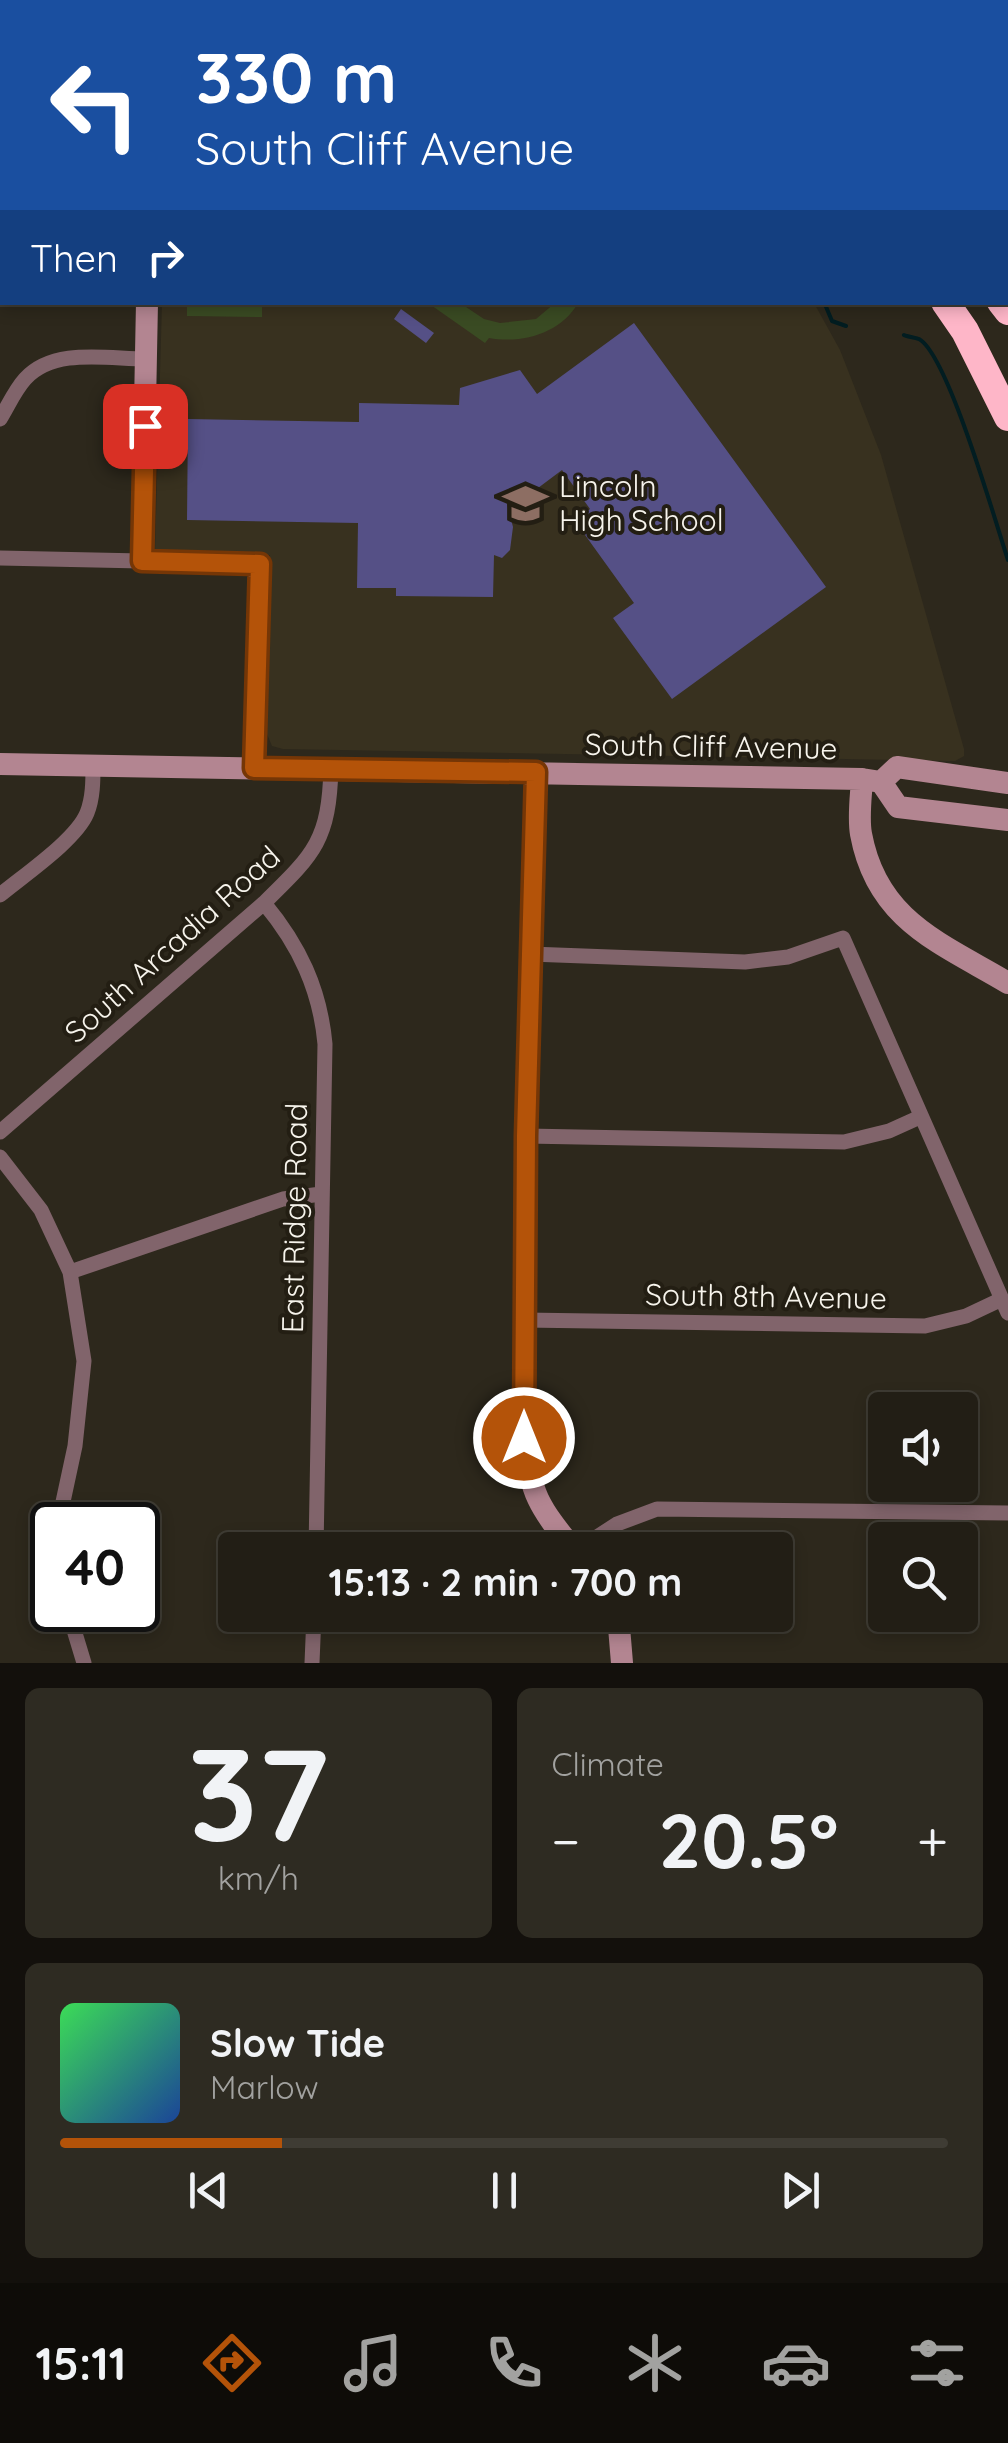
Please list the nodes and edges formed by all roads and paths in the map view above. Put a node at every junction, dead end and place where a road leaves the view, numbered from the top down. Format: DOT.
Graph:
graph roads {
  1 [pos="147,305"];
  2 [pos="947,305"];
  3 [pos="146,359"];
  4 [pos="1008,417"];
  5 [pos="0,419"];
  6 [pos="0,558"];
  7 [pos="142,561"];
  8 [pos="0,764"];
  9 [pos="94,765"];
  10 [pos="254,768"];
  11 [pos="330,768"];
  12 [pos="536,772"];
  13 [pos="871,780"];
  14 [pos="1008,783"];
  15 [pos="1008,820"];
  16 [pos="0,895"];
  17 [pos="264,904"];
  18 [pos="530,954"];
  19 [pos="1008,983"];
  20 [pos="920,1117"];
  21 [pos="0,1132"];
  22 [pos="526,1136"];
  23 [pos="0,1156"];
  24 [pos="321,1194"];
  25 [pos="70,1272"];
  26 [pos="1005,1306"];
  27 [pos="524,1320"];
  28 [pos="63,1502"];
  29 [pos="1008,1513"];
  30 [pos="316,1532"];
  31 [pos="560,1532"];
  32 [pos="604,1532"];
  33 [pos="75,1632"];
  34 [pos="313,1632"];
  35 [pos="619,1632"];
  36 [pos="84,1663"];
  37 [pos="312,1663"];
  38 [pos="622,1663"];
  1 -- 3 [label="street"];
  2 -- 4 [label="highway"];
  3 -- 5 [label="street"];
  3 -- 7 [label="street"];
  6 -- 7 [label="street"];
  7 -- 10 [label="street"];
  8 -- 9 [label="street, South Cliff Avenue"];
  9 -- 10 [label="street, South Cliff Avenue"];
  9 -- 16 [label="street"];
  10 -- 11 [label="street, South Cliff Avenue"];
  11 -- 12 [label="street, South Cliff Avenue"];
  11 -- 17 [label="street, South Arcadia Road"];
  12 -- 13 [label="street, South Cliff Avenue"];
  12 -- 18 [label="street"];
  13 -- 14 [label="street, South Cliff Avenue"];
  13 -- 15 [label="street"];
  13 -- 19 [label="street"];
  17 -- 21 [label="street, South Arcadia Road"];
  17 -- 24 [label="street, East Ridge Road"];
  18 -- 20 [label="street"];
  18 -- 22 [label="street"];
  20 -- 22 [label="street"];
  20 -- 26 [label="street"];
  22 -- 27 [label="street"];
  23 -- 25 [label="street"];
  24 -- 25 [label="street"];
  24 -- 30 [label="street, East Ridge Road"];
  25 -- 28 [label="street"];
  26 -- 27 [label="street, South 8th Avenue"];
  27 -- 31 [label="street"];
  29 -- 32 [label="street"];
  33 -- 36 [label="street"];
  34 -- 37 [label="street"];
  35 -- 38 [label="street"];
}
